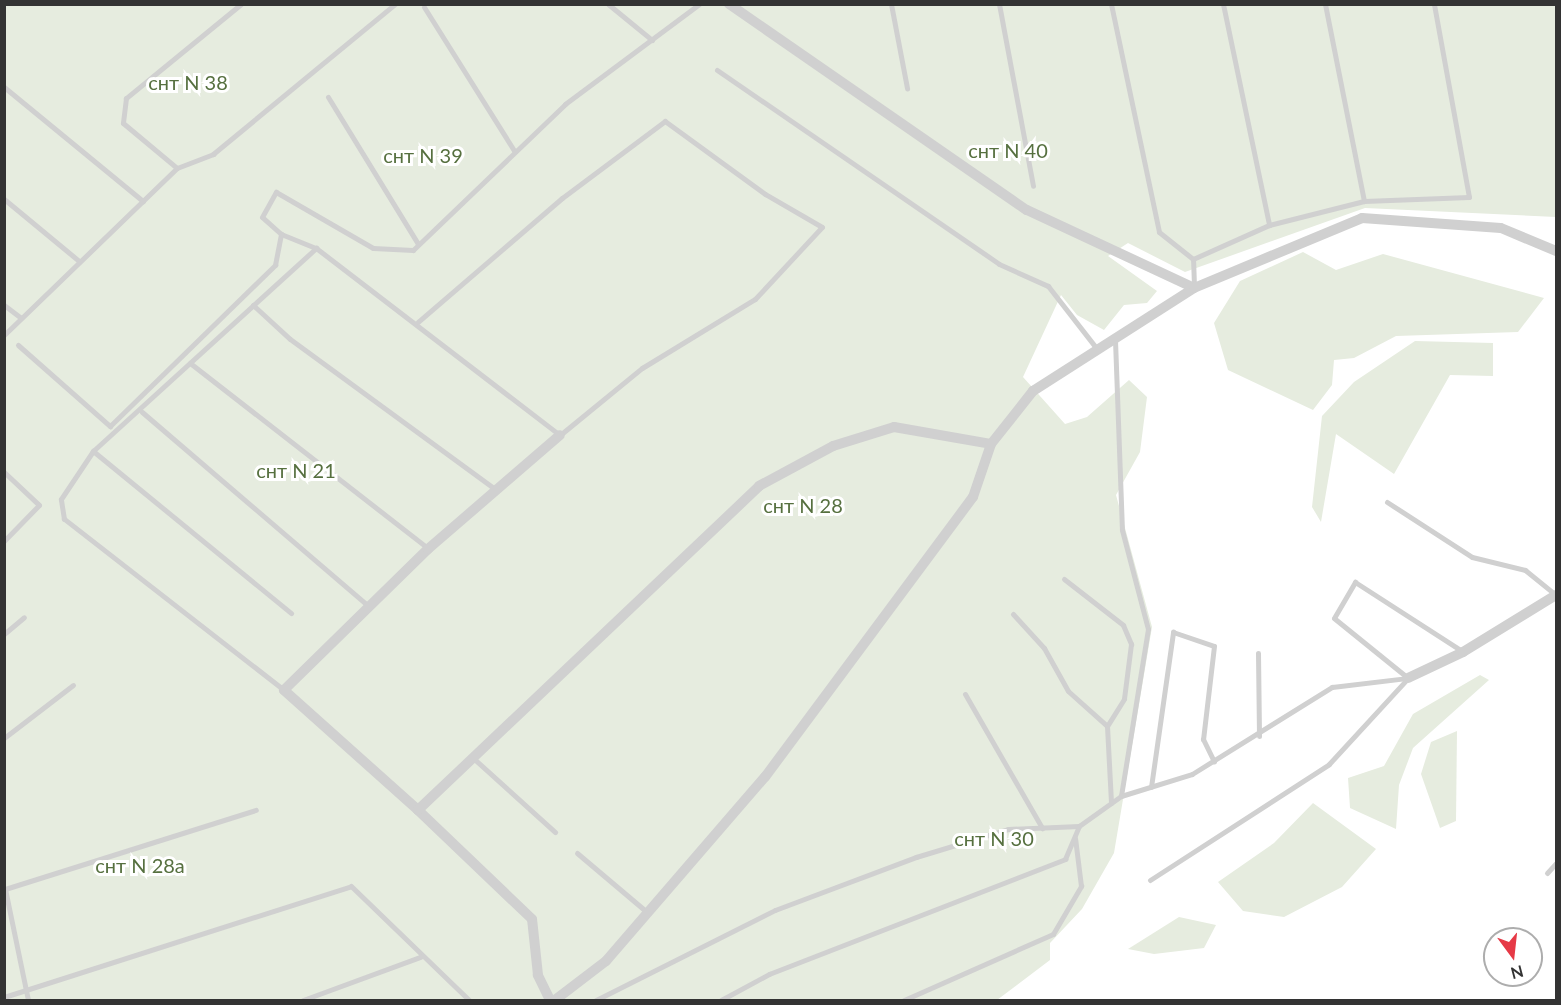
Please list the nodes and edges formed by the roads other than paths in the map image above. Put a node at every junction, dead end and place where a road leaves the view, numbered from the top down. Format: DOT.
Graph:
graph roads {
  1 [pos="241,4"];
  2 [pos="395,4"];
  3 [pos="608,4"];
  4 [pos="699,4"];
  5 [pos="729,4"];
  6 [pos="891,4"];
  7 [pos="999,4"];
  8 [pos="1111,4"];
  9 [pos="1223,4"];
  10 [pos="1325,4"];
  11 [pos="1434,4"];
  12 [pos="424,7"];
  13 [pos="652,40"];
  14 [pos="717,70"];
  15 [pos="4,87"];
  16 [pos="907,88"];
  17 [pos="328,97"];
  18 [pos="515,152"];
  19 [pos="177,168"];
  20 [pos="1033,186"];
  21 [pos="4,200"];
  22 [pos="143,201"];
  23 [pos="1364,201"];
  24 [pos="1269,225"];
  25 [pos="281,234"];
  26 [pos="418,244"];
  27 [pos="315,248"];
  28 [pos="1557,250"];
  29 [pos="1193,259"];
  30 [pos="79,261"];
  31 [pos="1194,288"];
  32 [pos="4,305"];
  33 [pos="253,305"];
  34 [pos="21,318"];
  35 [pos="418,322"];
  36 [pos="4,335"];
  37 [pos="1115,339"];
  38 [pos="18,345"];
  39 [pos="1098,350"];
  40 [pos="190,363"];
  41 [pos="142,412"];
  42 [pos="560,435"];
  43 [pos="991,444"];
  44 [pos="93,451"];
  45 [pos="4,472"];
  46 [pos="495,489"];
  47 [pos="1387,502"];
  48 [pos="4,541"];
  49 [pos="428,549"];
  50 [pos="1064,579"];
  51 [pos="1555,594"];
  52 [pos="368,606"];
  53 [pos="291,613"];
  54 [pos="1013,614"];
  55 [pos="24,617"];
  56 [pos="4,634"];
  57 [pos="1463,652"];
  58 [pos="1257,653"];
  59 [pos="1408,678"];
  60 [pos="73,685"];
  61 [pos="284,690"];
  62 [pos="965,694"];
  63 [pos="1107,726"];
  64 [pos="1259,736"];
  65 [pos="4,738"];
  66 [pos="472,757"];
  67 [pos="1214,762"];
  68 [pos="1151,787"];
  69 [pos="1121,796"];
  70 [pos="1112,803"];
  71 [pos="256,810"];
  72 [pos="418,810"];
  73 [pos="1079,826"];
  74 [pos="1042,828"];
  75 [pos="555,832"];
  76 [pos="1075,837"];
  77 [pos="577,853"];
  78 [pos="1557,863"];
  79 [pos="1547,873"];
  80 [pos="1150,880"];
  81 [pos="648,913"];
  82 [pos="420,957"];
  83 [pos="26,990"];
  84 [pos="4,997"];
  85 [pos="28,1000"];
  86 [pos="303,1000"];
  87 [pos="469,1000"];
  88 [pos="550,1000"];
  89 [pos="555,1000"];
  90 [pos="596,1000"];
  91 [pos="721,1000"];
  92 [pos="904,1000"];
  1 -- 19 [label="lane"];
  2 -- 19 [label="lane"];
  3 -- 13 [label="lane"];
  4 -- 13 [label="lane"];
  5 -- 31 [label="street"];
  6 -- 16 [label="lane"];
  7 -- 20 [label="lane"];
  8 -- 29 [label="lane"];
  9 -- 24 [label="lane"];
  10 -- 23 [label="lane"];
  11 -- 23 [label="lane"];
  12 -- 18 [label="lane"];
  13 -- 18 [label="lane"];
  14 -- 39 [label="lane"];
  15 -- 22 [label="lane"];
  17 -- 26 [label="lane"];
  18 -- 26 [label="lane"];
  19 -- 22 [label="lane"];
  21 -- 30 [label="lane"];
  22 -- 30 [label="lane"];
  23 -- 24 [label="lane"];
  24 -- 29 [label="lane"];
  25 -- 26 [label="lane"];
  25 -- 27 [label="lane"];
  25 -- 38 [label="lane"];
  27 -- 33 [label="lane"];
  27 -- 35 [label="lane"];
  28 -- 31 [label="street"];
  29 -- 31 [label="lane"];
  30 -- 34 [label="lane"];
  31 -- 37 [label="street"];
  32 -- 34 [label="lane"];
  33 -- 40 [label="lane"];
  33 -- 46 [label="lane"];
  34 -- 36 [label="lane"];
  35 -- 42 [label="lane"];
  35 -- 42 [label="lane"];
  37 -- 39 [label="street"];
  37 -- 69 [label="lane"];
  39 -- 43 [label="street"];
  40 -- 41 [label="lane"];
  40 -- 49 [label="lane"];
  41 -- 44 [label="lane"];
  41 -- 52 [label="lane"];
  42 -- 46 [label="street"];
  43 -- 66 [label="street"];
  43 -- 81 [label="street"];
  44 -- 53 [label="lane"];
  44 -- 61 [label="lane"];
  45 -- 48 [label="lane"];
  46 -- 49 [label="street"];
  47 -- 51 [label="lane"];
  49 -- 52 [label="street"];
  50 -- 63 [label="lane"];
  51 -- 57 [label="street"];
  52 -- 61 [label="street"];
  54 -- 63 [label="lane"];
  55 -- 56 [label="lane"];
  57 -- 59 [label="street"];
  57 -- 59 [label="lane"];
  58 -- 64 [label="lane"];
  59 -- 64 [label="lane"];
  59 -- 80 [label="lane"];
  60 -- 65 [label="lane"];
  61 -- 72 [label="street"];
  62 -- 74 [label="lane"];
  63 -- 70 [label="lane"];
  64 -- 67 [label="lane"];
  66 -- 72 [label="street"];
  66 -- 75 [label="lane"];
  67 -- 68 [label="lane"];
  67 -- 68 [label="lane"];
  68 -- 69 [label="lane"];
  69 -- 70 [label="lane"];
  70 -- 73 [label="lane"];
  71 -- 83 [label="lane"];
  72 -- 88 [label="street"];
  73 -- 74 [label="lane"];
  73 -- 76 [label="lane"];
  74 -- 90 [label="lane"];
  76 -- 91 [label="lane"];
  76 -- 92 [label="lane"];
  77 -- 81 [label="lane"];
  78 -- 79 [label="lane"];
  81 -- 89 [label="street"];
  82 -- 83 [label="lane"];
  82 -- 86 [label="lane"];
  82 -- 87 [label="lane"];
  83 -- 84 [label="lane"];
  83 -- 85 [label="lane"];
}
